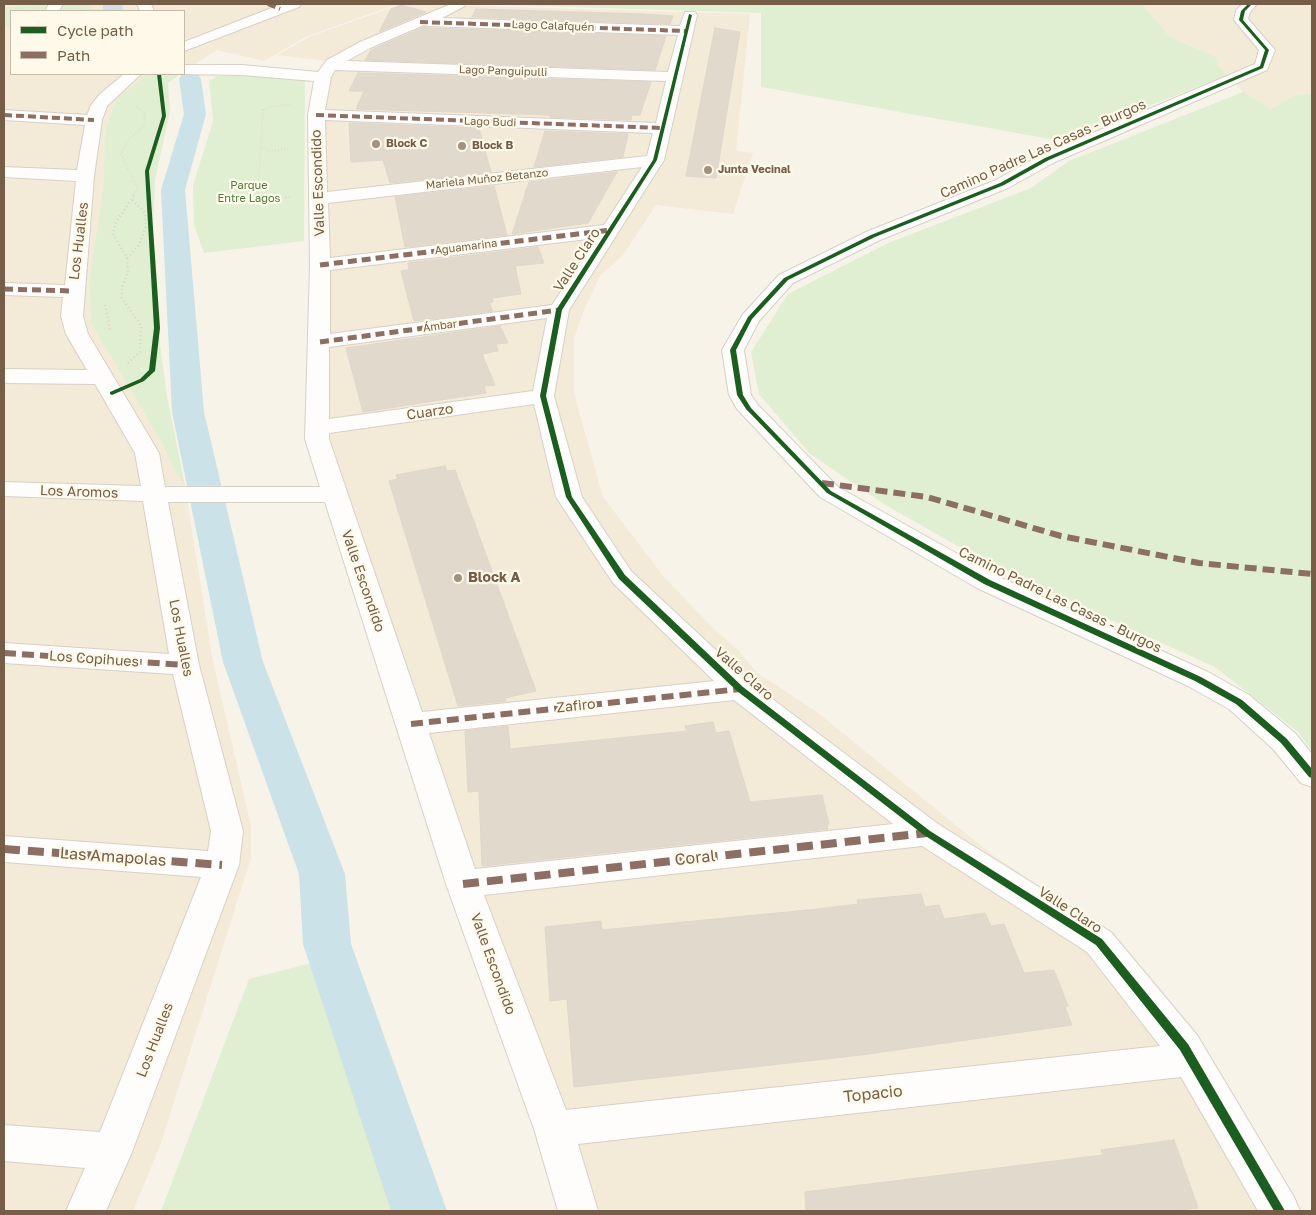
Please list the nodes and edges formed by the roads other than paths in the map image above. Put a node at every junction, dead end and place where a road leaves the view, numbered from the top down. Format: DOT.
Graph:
graph roads {
  1 [pos="294,4"];
  2 [pos="1250,4"];
  3 [pos="274,6"];
  4 [pos="458,6"];
  5 [pos="690,15"];
  6 [pos="420,22"];
  7 [pos="686,31"];
  8 [pos="188,42"];
  9 [pos="329,68"];
  10 [pos="188,70"];
  11 [pos="132,75"];
  12 [pos="675,77"];
  13 [pos="98,110"];
  14 [pos="306,110"];
  15 [pos="4,115"];
  16 [pos="663,128"];
  17 [pos="655,160"];
  18 [pos="4,172"];
  19 [pos="85,176"];
  20 [pos="306,197"];
  21 [pos="611,230"];
  22 [pos="320,265"];
  23 [pos="4,290"];
  24 [pos="73,291"];
  25 [pos="559,310"];
  26 [pos="320,342"];
  27 [pos="4,376"];
  28 [pos="102,377"];
  29 [pos="544,396"];
  30 [pos="317,428"];
  31 [pos="4,489"];
  32 [pos="154,494"];
  33 [pos="335,495"];
  34 [pos="4,653"];
  35 [pos="185,665"];
  36 [pos="740,689"];
  37 [pos="411,724"];
  38 [pos="1312,775"];
  39 [pos="927,833"];
  40 [pos="4,849"];
  41 [pos="222,865"];
  42 [pos="463,884"];
  43 [pos="1191,1059"];
  44 [pos="554,1129"];
  45 [pos="4,1143"];
  46 [pos="112,1152"];
  47 [pos="86,1211"];
  48 [pos="578,1211"];
  49 [pos="1280,1211"];
  1 -- 3 [label="street"];
  2 -- 38 [label="street, Camino Padre Las Casas - Burgos"];
  3 -- 8 [label="street"];
  4 -- 6 [label="street"];
  5 -- 7 [label="street, Valle Claro"];
  6 -- 7 [label="street, Lago Calafquén"];
  6 -- 9 [label="street"];
  7 -- 12 [label="street, Valle Claro"];
  9 -- 10 [label="street, Lago Panguipulli"];
  9 -- 12 [label="street, Lago Panguipulli"];
  9 -- 14 [label="street, Valle Escondido"];
  11 -- 13 [label="street"];
  12 -- 16 [label="street, Valle Claro"];
  13 -- 15 [label="street"];
  13 -- 19 [label="street, Los Hualles"];
  14 -- 16 [label="street, Lago Budi"];
  14 -- 20 [label="street, Valle Escondido"];
  16 -- 17 [label="street, Valle Claro"];
  17 -- 20 [label="street, Mariela Muñoz Betanzo"];
  17 -- 21 [label="street, Valle Claro"];
  18 -- 19 [label="street"];
  19 -- 24 [label="street, Los Hualles"];
  20 -- 22 [label="street, Valle Escondido"];
  21 -- 22 [label="street, Aguamarina"];
  21 -- 25 [label="street, Valle Claro"];
  22 -- 26 [label="street, Valle Escondido"];
  23 -- 24 [label="street"];
  24 -- 28 [label="street, Los Hualles"];
  25 -- 26 [label="street, Ámbar"];
  25 -- 29 [label="street, Valle Claro"];
  26 -- 30 [label="street, Valle Escondido"];
  27 -- 28 [label="street"];
  28 -- 32 [label="street, Los Hualles"];
  29 -- 30 [label="street, Cuarzo"];
  29 -- 36 [label="street, Valle Claro"];
  30 -- 33 [label="street, Valle Escondido"];
  31 -- 32 [label="street, Los Aromos"];
  32 -- 33 [label="street, Los Aromos"];
  32 -- 35 [label="street, Los Hualles"];
  33 -- 37 [label="street, Valle Escondido"];
  34 -- 35 [label="street, Los Copihues"];
  35 -- 41 [label="street, Los Hualles"];
  36 -- 37 [label="street, Zafiro"];
  36 -- 39 [label="street, Valle Claro"];
  37 -- 42 [label="street, Valle Escondido"];
  39 -- 42 [label="street, Coral"];
  39 -- 43 [label="street, Valle Claro"];
  40 -- 41 [label="street, Las Amapolas"];
  41 -- 46 [label="street, Los Hualles"];
  42 -- 44 [label="street, Valle Escondido"];
  43 -- 44 [label="street, Topacio"];
  43 -- 49 [label="street, Valle Claro"];
  44 -- 48 [label="street, Valle Escondido"];
  45 -- 46 [label="street"];
  46 -- 47 [label="street, Los Hualles"];
}
